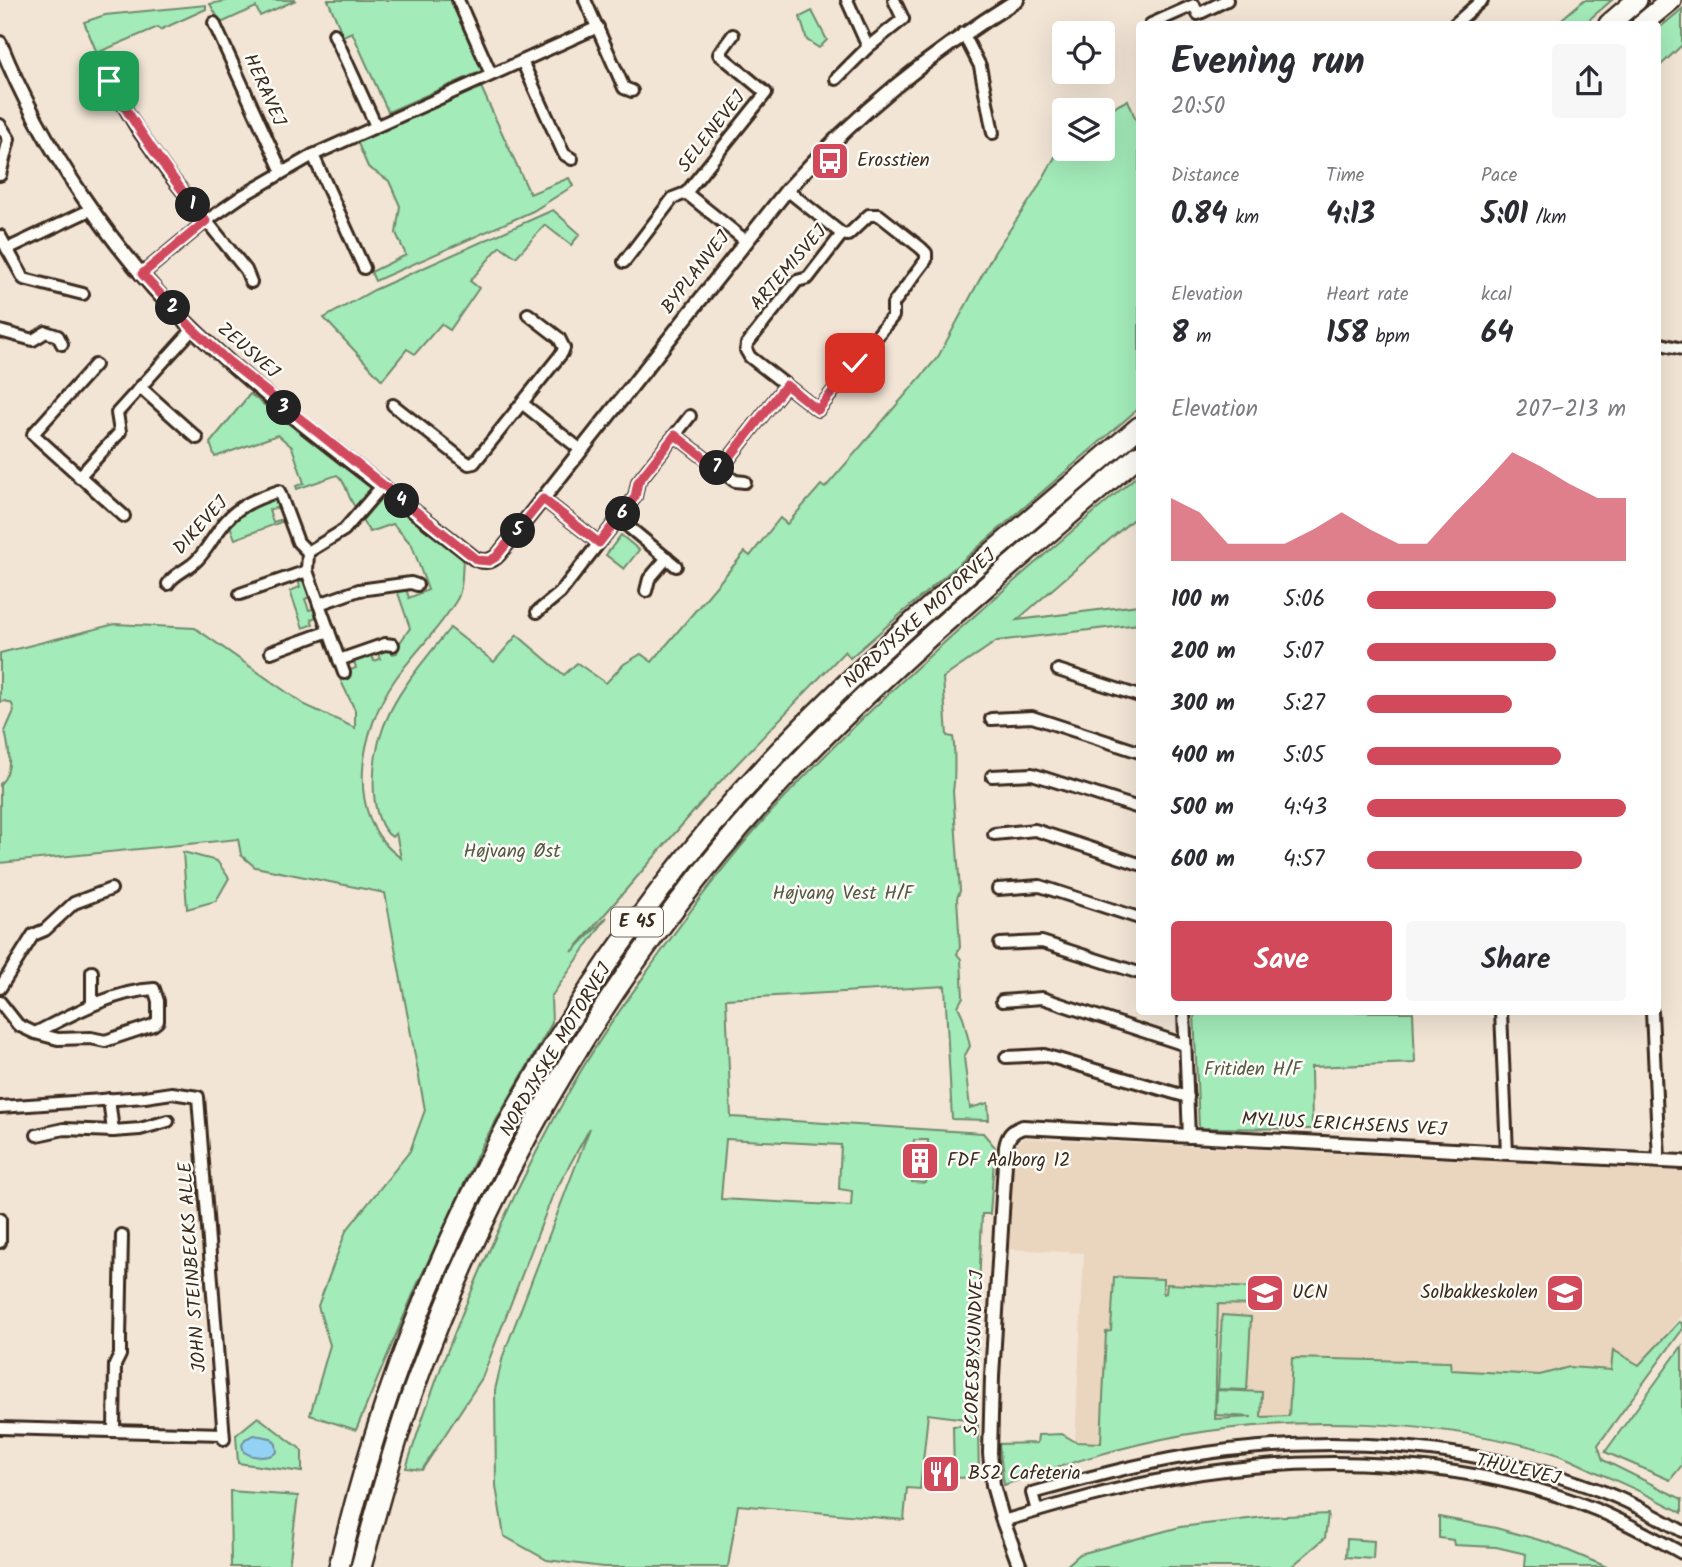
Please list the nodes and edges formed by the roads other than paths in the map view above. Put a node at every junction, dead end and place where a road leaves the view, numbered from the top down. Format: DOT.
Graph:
graph roads {
  1 [pos="458,0"];
  2 [pos="585,0"];
  3 [pos="847,0"];
  4 [pos="894,0"];
  5 [pos="1017,0"];
  6 [pos="1227,0"];
  7 [pos="1482,0"];
  8 [pos="1637,0"];
  9 [pos="1671,0"];
  10 [pos="1158,21"];
  11 [pos="1458,21"];
  12 [pos="1612,21"];
  13 [pos="1646,21"];
  14 [pos="215,23"];
  15 [pos="598,27"];
  16 [pos="963,33"];
  17 [pos="334,34"];
  18 [pos="733,36"];
  19 [pos="0,43"];
  20 [pos="868,47"];
  21 [pos="522,61"];
  22 [pos="108,66"];
  23 [pos="491,74"];
  24 [pos="836,79"];
  25 [pos="632,91"];
  26 [pos="0,125"];
  27 [pos="376,125"];
  28 [pos="993,133"];
  29 [pos="313,155"];
  30 [pos="572,159"];
  31 [pos="282,172"];
  32 [pos="0,174"];
  33 [pos="787,190"];
  34 [pos="686,193"];
  35 [pos="92,209"];
  36 [pos="206,221"];
  37 [pos="842,234"];
  38 [pos="0,236"];
  39 [pos="746,241"];
  40 [pos="7,249"];
  41 [pos="624,261"];
  42 [pos="363,268"];
  43 [pos="142,274"];
  44 [pos="251,282"];
  45 [pos="83,294"];
  46 [pos="528,314"];
  47 [pos="193,329"];
  48 [pos="0,331"];
  49 [pos="62,344"];
  50 [pos="1661,344"];
  51 [pos="1682,349"];
  52 [pos="95,365"];
  53 [pos="786,385"];
  54 [pos="140,387"];
  55 [pos="523,404"];
  56 [pos="393,405"];
  57 [pos="690,416"];
  58 [pos="1136,431"];
  59 [pos="675,435"];
  60 [pos="197,438"];
  61 [pos="581,450"];
  62 [pos="1136,458"];
  63 [pos="720,470"];
  64 [pos="79,477"];
  65 [pos="745,482"];
  66 [pos="383,485"];
  67 [pos="543,499"];
  68 [pos="124,516"];
  69 [pos="619,519"];
  70 [pos="599,543"];
  71 [pos="308,552"];
  72 [pos="667,558"];
  73 [pos="485,561"];
  74 [pos="676,566"];
  75 [pos="307,571"];
  76 [pos="168,584"];
  77 [pos="417,585"];
  78 [pos="646,591"];
  79 [pos="240,594"];
  80 [pos="319,604"];
  81 [pos="537,612"];
  82 [pos="329,631"];
  83 [pos="393,645"];
  84 [pos="271,652"];
  85 [pos="339,660"];
  86 [pos="1058,670"];
  87 [pos="344,673"];
  88 [pos="1136,695"];
  89 [pos="991,719"];
  90 [pos="1136,751"];
  91 [pos="992,776"];
  92 [pos="1136,807"];
  93 [pos="995,834"];
  94 [pos="1136,863"];
  95 [pos="111,889"];
  96 [pos="998,889"];
  97 [pos="1136,917"];
  98 [pos="1000,944"];
  99 [pos="92,972"];
  100 [pos="1136,972"];
  101 [pos="0,988"];
  102 [pos="1002,1001"];
  103 [pos="0,1002"];
  104 [pos="92,1004"];
  105 [pos="1184,1015"];
  106 [pos="1501,1015"];
  107 [pos="1652,1015"];
  108 [pos="35,1033"];
  109 [pos="1185,1045"];
  110 [pos="1006,1057"];
  111 [pos="1188,1097"];
  112 [pos="109,1099"];
  113 [pos="0,1107"];
  114 [pos="168,1121"];
  115 [pos="113,1132"];
  116 [pos="37,1135"];
  117 [pos="1008,1136"];
  118 [pos="1189,1137"];
  119 [pos="1507,1153"];
  120 [pos="1659,1160"];
  121 [pos="1682,1162"];
  122 [pos="499,1191"];
  123 [pos="0,1219"];
  124 [pos="122,1235"];
  125 [pos="0,1242"];
  126 [pos="0,1428"];
  127 [pos="114,1430"];
  128 [pos="1335,1444"];
  129 [pos="1227,1451"];
  130 [pos="1335,1464"];
  131 [pos="1121,1469"];
  132 [pos="1229,1469"];
  133 [pos="1125,1487"];
  134 [pos="1037,1511"];
  135 [pos="1003,1521"];
  136 [pos="1682,1531"];
  137 [pos="1682,1553"];
  138 [pos="339,1564"];
  139 [pos="361,1567"];
  140 [pos="373,1567"];
  141 [pos="1020,1567"];
  1 -- 23 [label="street"];
  2 -- 15 [label="street"];
  3 -- 20 [label="street"];
  4 -- 20 [label="street"];
  5 -- 16 [label="street, BYPLANVEJ"];
  6 -- 10 [label="street"];
  7 -- 11 [label="street"];
  8 -- 12 [label="highway"];
  9 -- 13 [label="highway"];
  14 -- 31 [label="street, HERAVEJ"];
  15 -- 21 [label="street"];
  15 -- 25 [label="street"];
  16 -- 28 [label="street"];
  16 -- 33 [label="street, BYPLANVEJ"];
  17 -- 27 [label="street"];
  18 -- 34 [label="street, SELENEVEJ"];
  19 -- 35 [label="street, ZEUSVEJ"];
  20 -- 24 [label="street"];
  21 -- 23 [label="street"];
  21 -- 30 [label="street"];
  22 -- 36 [label="street"];
  23 -- 27 [label="street"];
  26 -- 32 [label="street"];
  27 -- 29 [label="street"];
  29 -- 31 [label="street"];
  29 -- 42 [label="street"];
  31 -- 36 [label="street"];
  33 -- 37 [label="street, ARTEMISVEJ"];
  33 -- 39 [label="street, BYPLANVEJ"];
  34 -- 39 [label="street, SELENEVEJ"];
  34 -- 41 [label="street, SELENEVEJ"];
  35 -- 40 [label="street"];
  35 -- 43 [label="street, ZEUSVEJ"];
  36 -- 43 [label="street"];
  36 -- 44 [label="street"];
  37 -- 53 [label="street, ARTEMISVEJ"];
  37 -- 53 [label="street, ARTEMISVEJ"];
  38 -- 40 [label="street"];
  39 -- 61 [label="street, BYPLANVEJ"];
  40 -- 45 [label="street"];
  43 -- 47 [label="street, ZEUSVEJ"];
  46 -- 55 [label="street"];
  47 -- 54 [label="street"];
  47 -- 66 [label="street, ZEUSVEJ"];
  48 -- 49 [label="street"];
  50 -- 51 [label="street"];
  52 -- 64 [label="street"];
  53 -- 63 [label="street"];
  54 -- 60 [label="street"];
  54 -- 64 [label="street"];
  55 -- 56 [label="street"];
  55 -- 61 [label="street"];
  57 -- 59 [label="street"];
  58 -- 138 [label="highway, NORDJYSKE MOTORVEJ / E 45"];
  59 -- 63 [label="street"];
  59 -- 69 [label="street"];
  61 -- 67 [label="street, BYPLANVEJ"];
  62 -- 122 [label="highway, NORDJYSKE MOTORVEJ / E 45"];
  63 -- 65 [label="street"];
  64 -- 68 [label="street"];
  66 -- 71 [label="street"];
  66 -- 73 [label="street, ZEUSVEJ"];
  67 -- 70 [label="street"];
  67 -- 73 [label="street, BYPLANVEJ"];
  69 -- 70 [label="street"];
  69 -- 72 [label="street"];
  70 -- 81 [label="street"];
  71 -- 75 [label="street"];
  71 -- 76 [label="street, DIKEVEJ"];
  72 -- 74 [label="street"];
  72 -- 78 [label="street"];
  75 -- 79 [label="street"];
  75 -- 80 [label="street"];
  77 -- 80 [label="street"];
  80 -- 82 [label="street"];
  82 -- 84 [label="street"];
  82 -- 85 [label="street"];
  83 -- 85 [label="street"];
  85 -- 87 [label="street"];
  86 -- 88 [label="street"];
  89 -- 90 [label="street"];
  91 -- 92 [label="street"];
  93 -- 94 [label="street"];
  95 -- 101 [label="street"];
  96 -- 97 [label="street"];
  98 -- 100 [label="street"];
  99 -- 104 [label="street"];
  102 -- 109 [label="street"];
  103 -- 108 [label="street"];
  104 -- 108 [label="street"];
  104 -- 108 [label="street"];
  105 -- 109 [label="street"];
  106 -- 119 [label="street"];
  107 -- 120 [label="street"];
  109 -- 111 [label="street"];
  110 -- 111 [label="street"];
  111 -- 118 [label="street"];
  112 -- 113 [label="street"];
  112 -- 115 [label="street"];
  112 -- 127 [label="street, JOHN STEINBECKS ALLE"];
  114 -- 115 [label="street"];
  115 -- 116 [label="street"];
  117 -- 118 [label="street, MYLIUS ERICHSENS VEJ"];
  117 -- 135 [label="street, SCORESBYSUNDVEJ"];
  118 -- 119 [label="street, MYLIUS ERICHSENS VEJ"];
  119 -- 120 [label="street, MYLIUS ERICHSENS VEJ"];
  120 -- 121 [label="street, MYLIUS ERICHSENS VEJ"];
  122 -- 139 [label="highway, NORDJYSKE MOTORVEJ / E 45"];
  122 -- 140 [label="highway"];
  123 -- 125 [label="street"];
  124 -- 127 [label="street"];
  126 -- 127 [label="street, JOHN STEINBECKS ALLE"];
  128 -- 129 [label="street, THULEVEJ"];
  128 -- 130 [label="street"];
  128 -- 136 [label="street, THULEVEJ"];
  129 -- 131 [label="street, THULEVEJ"];
  129 -- 132 [label="street"];
  130 -- 132 [label="street, THULEVEJ"];
  130 -- 137 [label="street, THULEVEJ"];
  131 -- 133 [label="street"];
  131 -- 134 [label="street, THULEVEJ"];
  132 -- 133 [label="street, THULEVEJ"];
  133 -- 134 [label="street, THULEVEJ"];
  134 -- 135 [label="street, THULEVEJ"];
  135 -- 141 [label="street, SCORESBYSUNDVEJ"];
}
